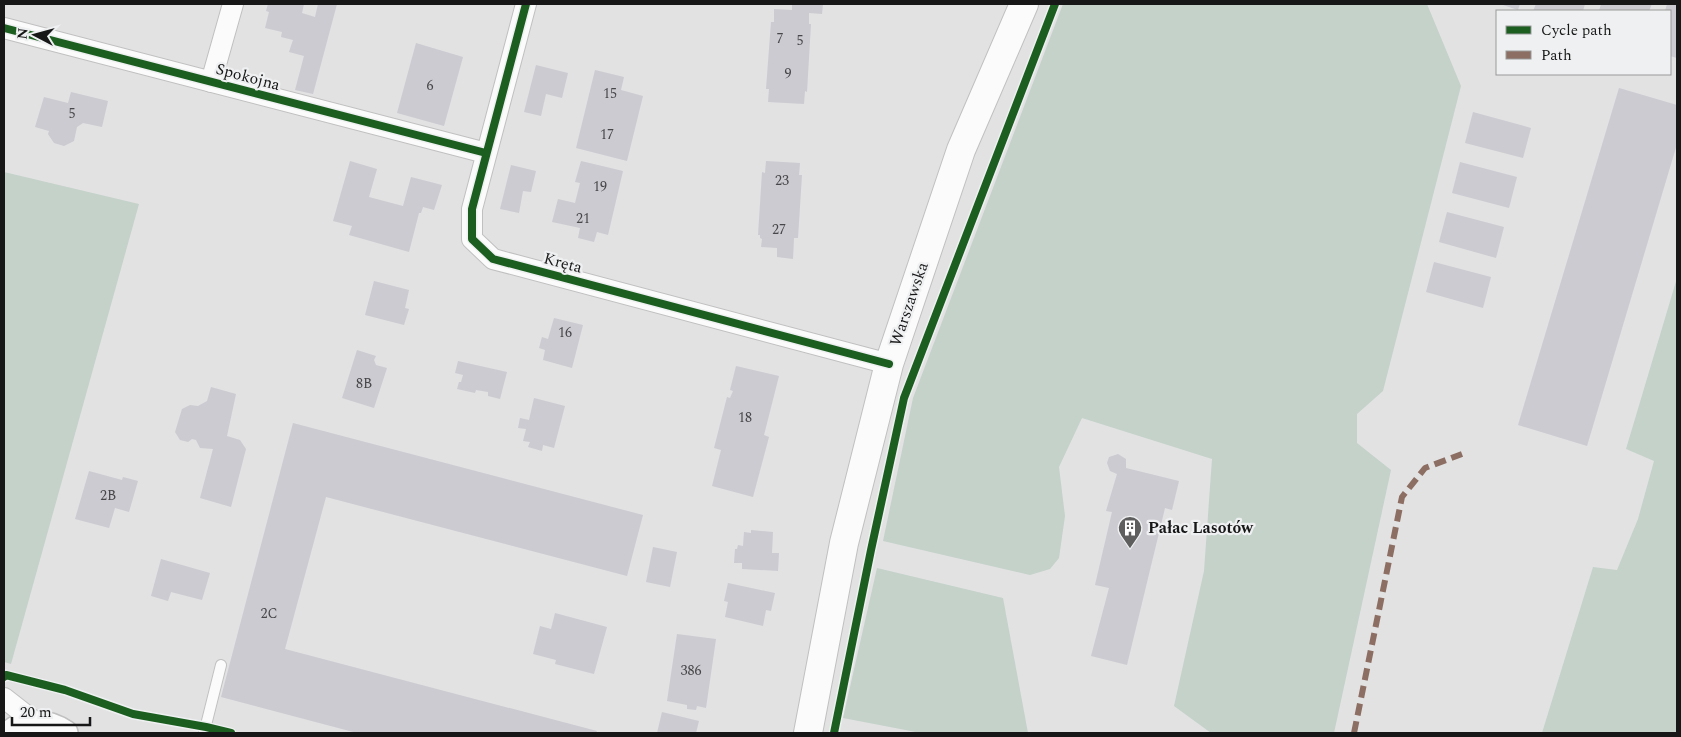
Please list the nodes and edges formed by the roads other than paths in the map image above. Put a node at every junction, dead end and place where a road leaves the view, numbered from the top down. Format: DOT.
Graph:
graph roads {
  1 [pos="233,4"];
  2 [pos="526,4"];
  3 [pos="1024,4"];
  4 [pos="4,28"];
  5 [pos="211,82"];
  6 [pos="486,153"];
  7 [pos="889,364"];
  8 [pos="221,665"];
  9 [pos="4,698"];
  10 [pos="36,723"];
  11 [pos="10,733"];
  12 [pos="65,733"];
  13 [pos="204,733"];
  14 [pos="808,733"];
  1 -- 5 [label="street"];
  2 -- 6 [label="street, Kręta"];
  3 -- 7 [label="main road, Warszawska"];
  4 -- 5 [label="street, Spokojna"];
  5 -- 6 [label="street, Spokojna"];
  6 -- 7 [label="street, Kręta"];
  7 -- 14 [label="main road, Warszawska"];
  8 -- 13 [label="lane"];
  9 -- 10 [label="street"];
  10 -- 11 [label="street"];
  10 -- 12 [label="street"];
}
